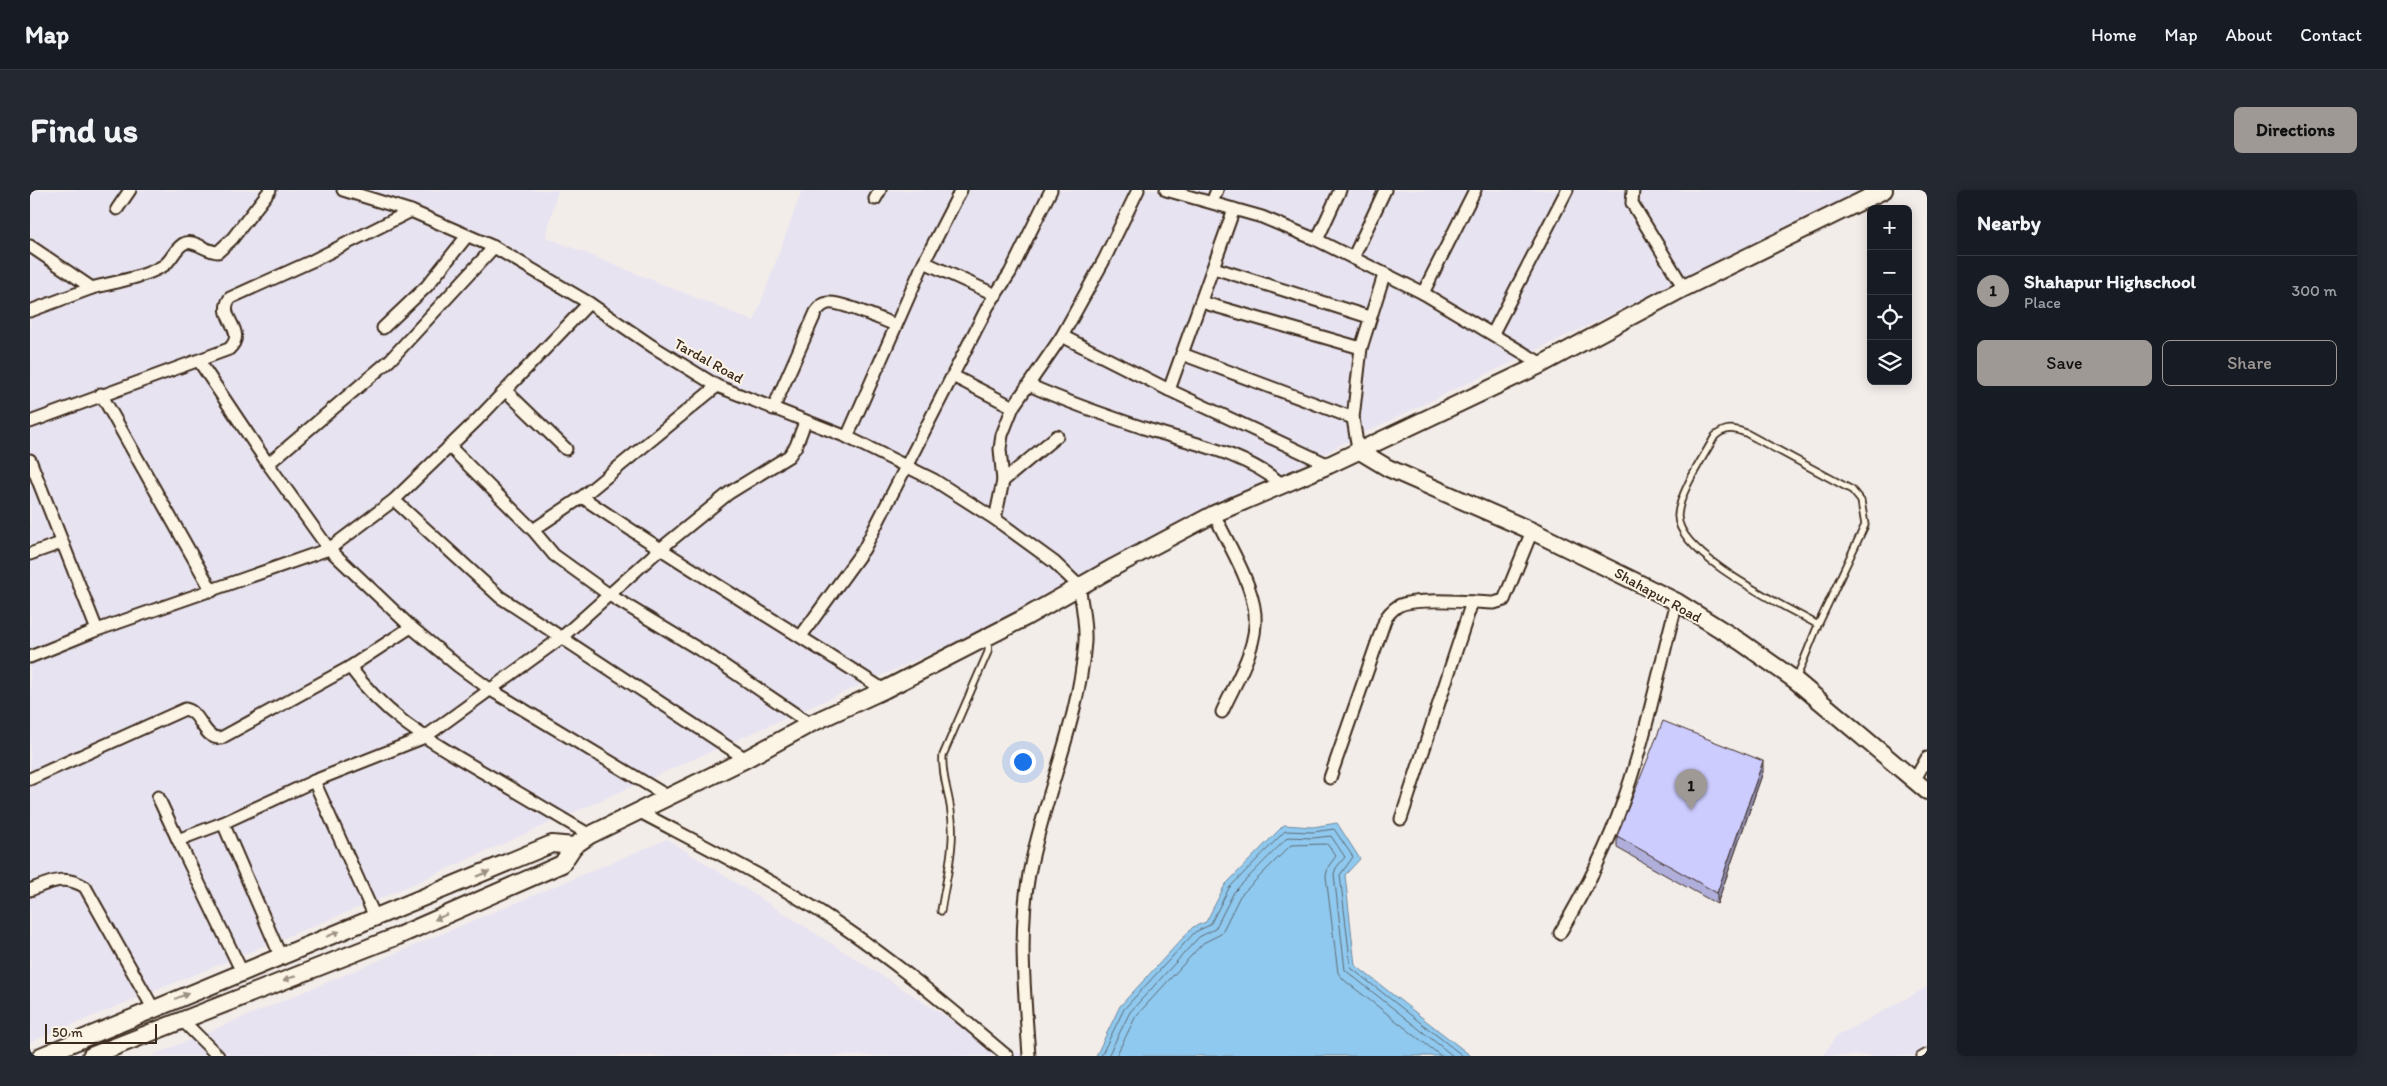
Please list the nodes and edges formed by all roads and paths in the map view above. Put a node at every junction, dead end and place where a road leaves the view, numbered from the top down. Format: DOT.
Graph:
graph roads {
  1 [pos="130,190"];
  2 [pos="270,190"];
  3 [pos="343,190"];
  4 [pos="961,190"];
  5 [pos="1051,190"];
  6 [pos="1138,190"];
  7 [pos="1166,190"];
  8 [pos="1217,190"];
  9 [pos="1340,190"];
  10 [pos="1385,190"];
  11 [pos="1475,190"];
  12 [pos="1567,190"];
  13 [pos="1633,190"];
  14 [pos="1878,191"];
  15 [pos="373,195"];
  16 [pos="1212,202"];
  17 [pos="1234,208"];
  18 [pos="117,209"];
  19 [pos="411,211"];
  20 [pos="467,236"];
  21 [pos="1318,240"];
  22 [pos="30,246"];
  23 [pos="494,248"];
  24 [pos="1353,258"];
  25 [pos="924,262"];
  26 [pos="1214,268"];
  27 [pos="1384,275"];
  28 [pos="92,288"];
  29 [pos="1684,288"];
  30 [pos="1423,293"];
  31 [pos="996,295"];
  32 [pos="1201,302"];
  33 [pos="589,304"];
  34 [pos="30,311"];
  35 [pos="1369,317"];
  36 [pos="896,325"];
  37 [pos="382,328"];
  38 [pos="1493,333"];
  39 [pos="1062,336"];
  40 [pos="1361,348"];
  41 [pos="1182,354"];
  42 [pos="199,361"];
  43 [pos="1542,364"];
  44 [pos="953,376"];
  45 [pos="1028,385"];
  46 [pos="717,386"];
  47 [pos="506,390"];
  48 [pos="1169,390"];
  49 [pos="102,394"];
  50 [pos="1013,407"];
  51 [pos="773,409"];
  52 [pos="1353,418"];
  53 [pos="30,422"];
  54 [pos="805,422"];
  55 [pos="1057,436"];
  56 [pos="847,437"];
  57 [pos="449,446"];
  58 [pos="566,448"];
  59 [pos="1358,450"];
  60 [pos="30,460"];
  61 [pos="268,464"];
  62 [pos="1329,465"];
  63 [pos="907,467"];
  64 [pos="1003,481"];
  65 [pos="1283,485"];
  66 [pos="582,497"];
  67 [pos="394,500"];
  68 [pos="1214,514"];
  69 [pos="995,519"];
  70 [pos="533,530"];
  71 [pos="1532,531"];
  72 [pos="61,543"];
  73 [pos="329,549"];
  74 [pos="659,550"];
  75 [pos="30,554"];
  76 [pos="1079,586"];
  77 [pos="212,591"];
  78 [pos="611,596"];
  79 [pos="1472,602"];
  80 [pos="1676,602"];
  81 [pos="1818,625"];
  82 [pos="412,627"];
  83 [pos="97,630"];
  84 [pos="990,635"];
  85 [pos="801,636"];
  86 [pos="561,638"];
  87 [pos="30,657"];
  88 [pos="350,667"];
  89 [pos="1795,680"];
  90 [pos="492,690"];
  91 [pos="884,690"];
  92 [pos="1222,712"];
  93 [pos="810,724"];
  94 [pos="425,738"];
  95 [pos="1927,758"];
  96 [pos="746,759"];
  97 [pos="1330,778"];
  98 [pos="30,779"];
  99 [pos="314,781"];
  100 [pos="1921,786"];
  101 [pos="667,796"];
  102 [pos="158,797"];
  103 [pos="640,812"];
  104 [pos="1401,818"];
  105 [pos="223,823"];
  106 [pos="590,835"];
  107 [pos="178,840"];
  108 [pos="574,846"];
  109 [pos="30,890"];
  110 [pos="941,911"];
  111 [pos="375,917"];
  112 [pos="1560,933"];
  113 [pos="280,956"];
  114 [pos="242,972"];
  115 [pos="153,1008"];
  116 [pos="182,1020"];
  117 [pos="1927,1052"];
  118 [pos="41,1056"];
  119 [pos="91,1056"];
  120 [pos="218,1056"];
  121 [pos="1006,1056"];
  122 [pos="1029,1056"];
  123 [pos="1920,1056"];
  1 -- 18 [label="street"];
  2 -- 28 [label="street"];
  3 -- 15 [label="street, Tardal Road"];
  4 -- 25 [label="street"];
  5 -- 31 [label="street"];
  6 -- 39 [label="street"];
  7 -- 16 [label="street"];
  8 -- 16 [label="street"];
  9 -- 21 [label="street"];
  10 -- 24 [label="street"];
  11 -- 30 [label="street"];
  12 -- 38 [label="street"];
  13 -- 29 [label="street"];
  14 -- 29 [label="main road"];
  15 -- 19 [label="street, Tardal Road"];
  16 -- 17 [label="street"];
  17 -- 21 [label="street"];
  17 -- 26 [label="street"];
  19 -- 20 [label="street, Tardal Road"];
  19 -- 42 [label="street"];
  20 -- 23 [label="street, Tardal Road"];
  20 -- 37 [label="street"];
  21 -- 24 [label="street"];
  22 -- 28 [label="street"];
  23 -- 33 [label="street, Tardal Road"];
  23 -- 61 [label="street"];
  24 -- 27 [label="street"];
  25 -- 31 [label="street"];
  25 -- 36 [label="street"];
  26 -- 32 [label="street"];
  26 -- 35 [label="street"];
  27 -- 30 [label="street"];
  27 -- 35 [label="street"];
  28 -- 34 [label="street"];
  29 -- 43 [label="main road"];
  30 -- 38 [label="street"];
  31 -- 44 [label="street"];
  32 -- 40 [label="street"];
  32 -- 41 [label="street"];
  33 -- 46 [label="street, Tardal Road"];
  33 -- 47 [label="street"];
  35 -- 40 [label="street"];
  36 -- 51 [label="street"];
  36 -- 56 [label="street"];
  38 -- 43 [label="street"];
  39 -- 45 [label="street"];
  39 -- 48 [label="street"];
  40 -- 52 [label="street"];
  41 -- 48 [label="street"];
  41 -- 52 [label="street"];
  42 -- 49 [label="street"];
  42 -- 61 [label="street"];
  43 -- 59 [label="main road"];
  44 -- 50 [label="street"];
  44 -- 63 [label="street"];
  45 -- 50 [label="street"];
  45 -- 65 [label="street"];
  46 -- 51 [label="street, Tardal Road"];
  46 -- 66 [label="street"];
  47 -- 57 [label="street"];
  47 -- 58 [label="street"];
  48 -- 62 [label="street"];
  49 -- 53 [label="street"];
  49 -- 77 [label="street"];
  50 -- 64 [label="street"];
  51 -- 54 [label="street, Tardal Road"];
  52 -- 59 [label="street"];
  54 -- 56 [label="street, Tardal Road"];
  54 -- 74 [label="street"];
  55 -- 64 [label="street"];
  56 -- 63 [label="street, Tardal Road"];
  57 -- 67 [label="street"];
  57 -- 70 [label="street"];
  59 -- 62 [label="main road"];
  59 -- 71 [label="main road, Shahapur Road"];
  60 -- 72 [label="street"];
  61 -- 73 [label="street"];
  62 -- 65 [label="main road"];
  63 -- 69 [label="street, Tardal Road"];
  63 -- 85 [label="street"];
  64 -- 69 [label="street"];
  65 -- 68 [label="main road"];
  66 -- 70 [label="street"];
  66 -- 74 [label="street"];
  67 -- 73 [label="street"];
  67 -- 86 [label="street"];
  68 -- 76 [label="main road"];
  68 -- 92 [label="street"];
  69 -- 76 [label="street, Tardal Road"];
  70 -- 78 [label="street"];
  71 -- 79 [label="street"];
  71 -- 80 [label="main road, Shahapur Road"];
  72 -- 75 [label="street"];
  72 -- 83 [label="street"];
  73 -- 77 [label="street"];
  73 -- 82 [label="street"];
  74 -- 78 [label="street"];
  74 -- 85 [label="street"];
  76 -- 84 [label="main road"];
  76 -- 122 [label="street"];
  77 -- 83 [label="street"];
  78 -- 86 [label="street"];
  78 -- 93 [label="street"];
  79 -- 97 [label="street"];
  79 -- 104 [label="street"];
  80 -- 89 [label="main road, Shahapur Road"];
  80 -- 112 [label="street"];
  81 -- 81 [label="lane"];
  81 -- 89 [label="lane"];
  82 -- 88 [label="street"];
  82 -- 90 [label="street"];
  83 -- 87 [label="street"];
  84 -- 91 [label="main road"];
  84 -- 110 [label="lane"];
  85 -- 91 [label="street"];
  86 -- 90 [label="street"];
  86 -- 96 [label="street"];
  88 -- 94 [label="street"];
  88 -- 98 [label="street"];
  89 -- 100 [label="main road, Shahapur Road"];
  90 -- 94 [label="street"];
  90 -- 101 [label="street"];
  91 -- 93 [label="main road"];
  93 -- 96 [label="main road"];
  94 -- 99 [label="street"];
  94 -- 106 [label="street"];
  95 -- 100 [label="street"];
  96 -- 101 [label="main road"];
  99 -- 105 [label="street"];
  99 -- 111 [label="street"];
  101 -- 103 [label="main road"];
  102 -- 107 [label="street"];
  103 -- 106 [label="main road"];
  103 -- 121 [label="street"];
  105 -- 107 [label="street"];
  105 -- 113 [label="street"];
  106 -- 108 [label="main road"];
  107 -- 114 [label="street"];
  111 -- 108 [label="main road, one-way"];
  108 -- 116 [label="main road, one-way"];
  109 -- 115 [label="street"];
  113 -- 111 [label="main road, one-way"];
  113 -- 114 [label="main road"];
  115 -- 114 [label="main road, one-way"];
  115 -- 118 [label="main road"];
  116 -- 119 [label="main road"];
  116 -- 120 [label="street"];
  117 -- 123 [label="lane"];
}
